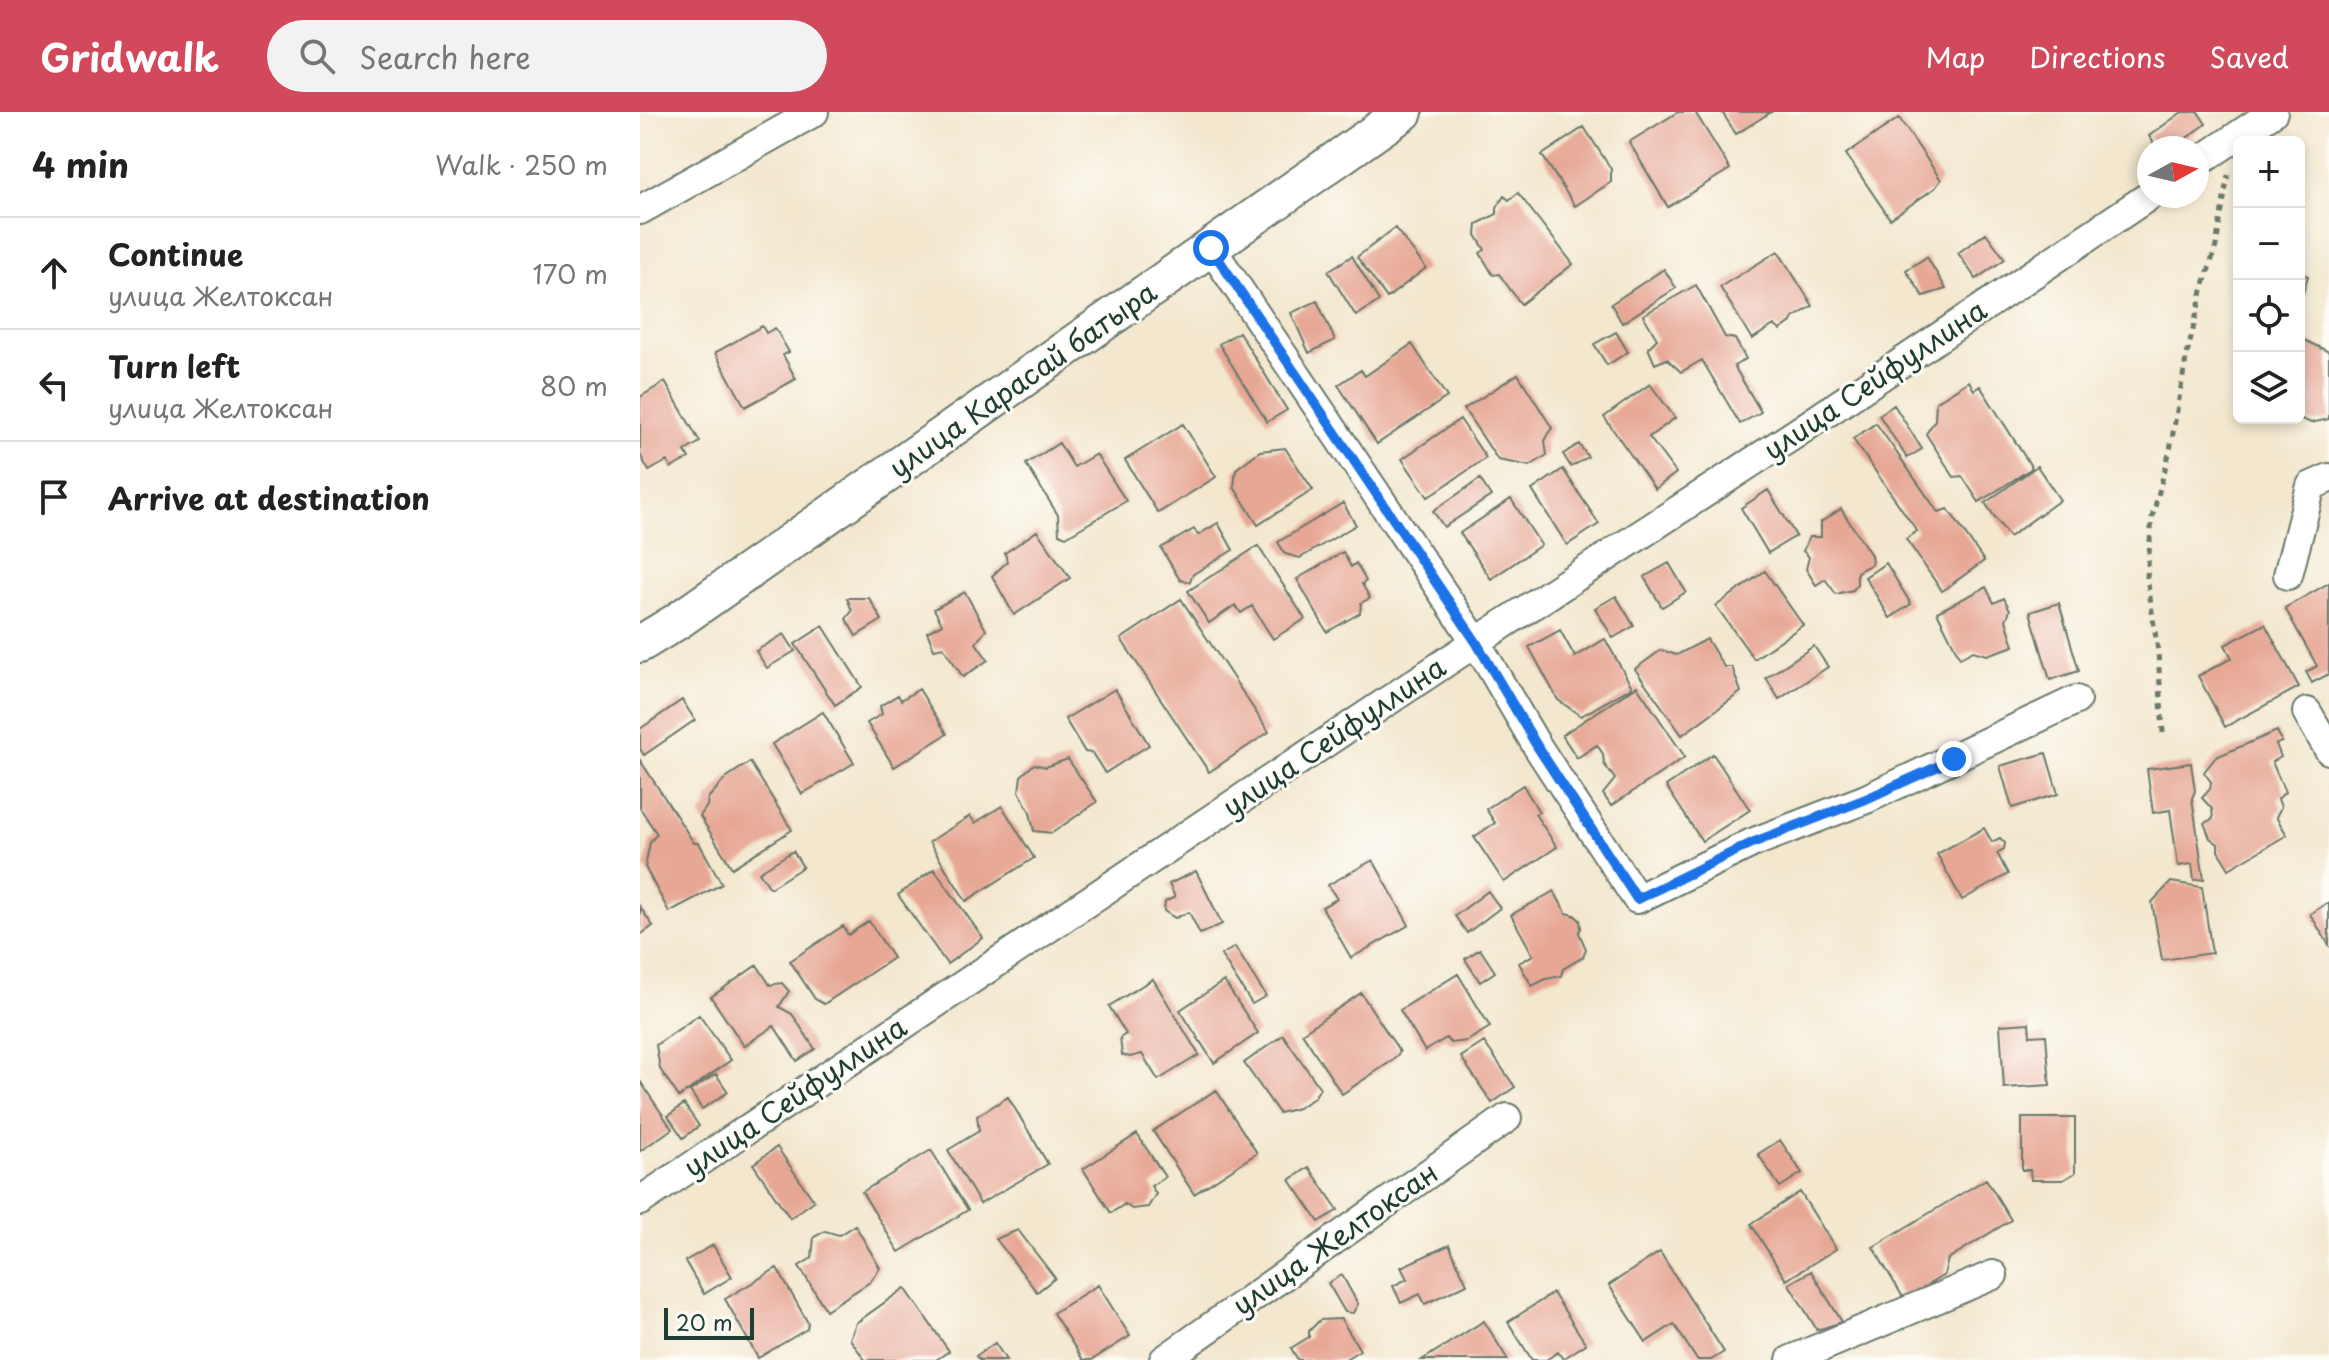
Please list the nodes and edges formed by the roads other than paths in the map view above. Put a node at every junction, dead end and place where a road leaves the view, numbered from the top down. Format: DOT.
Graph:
graph roads {
  1 [pos="814,112"];
  2 [pos="1404,112"];
  3 [pos="2273,112"];
  4 [pos="2209,155"];
  5 [pos="2137,204"];
  6 [pos="640,210"];
  7 [pos="1211,248"];
  8 [pos="2329,478"];
  9 [pos="2288,575"];
  10 [pos="1476,642"];
  11 [pos="640,644"];
  12 [pos="2076,700"];
  13 [pos="2307,712"];
  14 [pos="2329,750"];
  15 [pos="1507,1118"];
  16 [pos="640,1201"];
  17 [pos="1993,1275"];
  18 [pos="1164,1360"];
  19 [pos="1791,1360"];
  1 -- 6 [label="street"];
  2 -- 7 [label="street, улица Карасай батыра"];
  3 -- 4 [label="street"];
  5 -- 10 [label="street, улица Сейфуллина"];
  7 -- 10 [label="street"];
  7 -- 11 [label="street, улица Карасай батыра"];
  8 -- 9 [label="street"];
  10 -- 12 [label="street"];
  10 -- 16 [label="street, улица Сейфуллина"];
  13 -- 14 [label="street"];
  15 -- 18 [label="street, улица Желтоксан"];
  17 -- 19 [label="street"];
}
